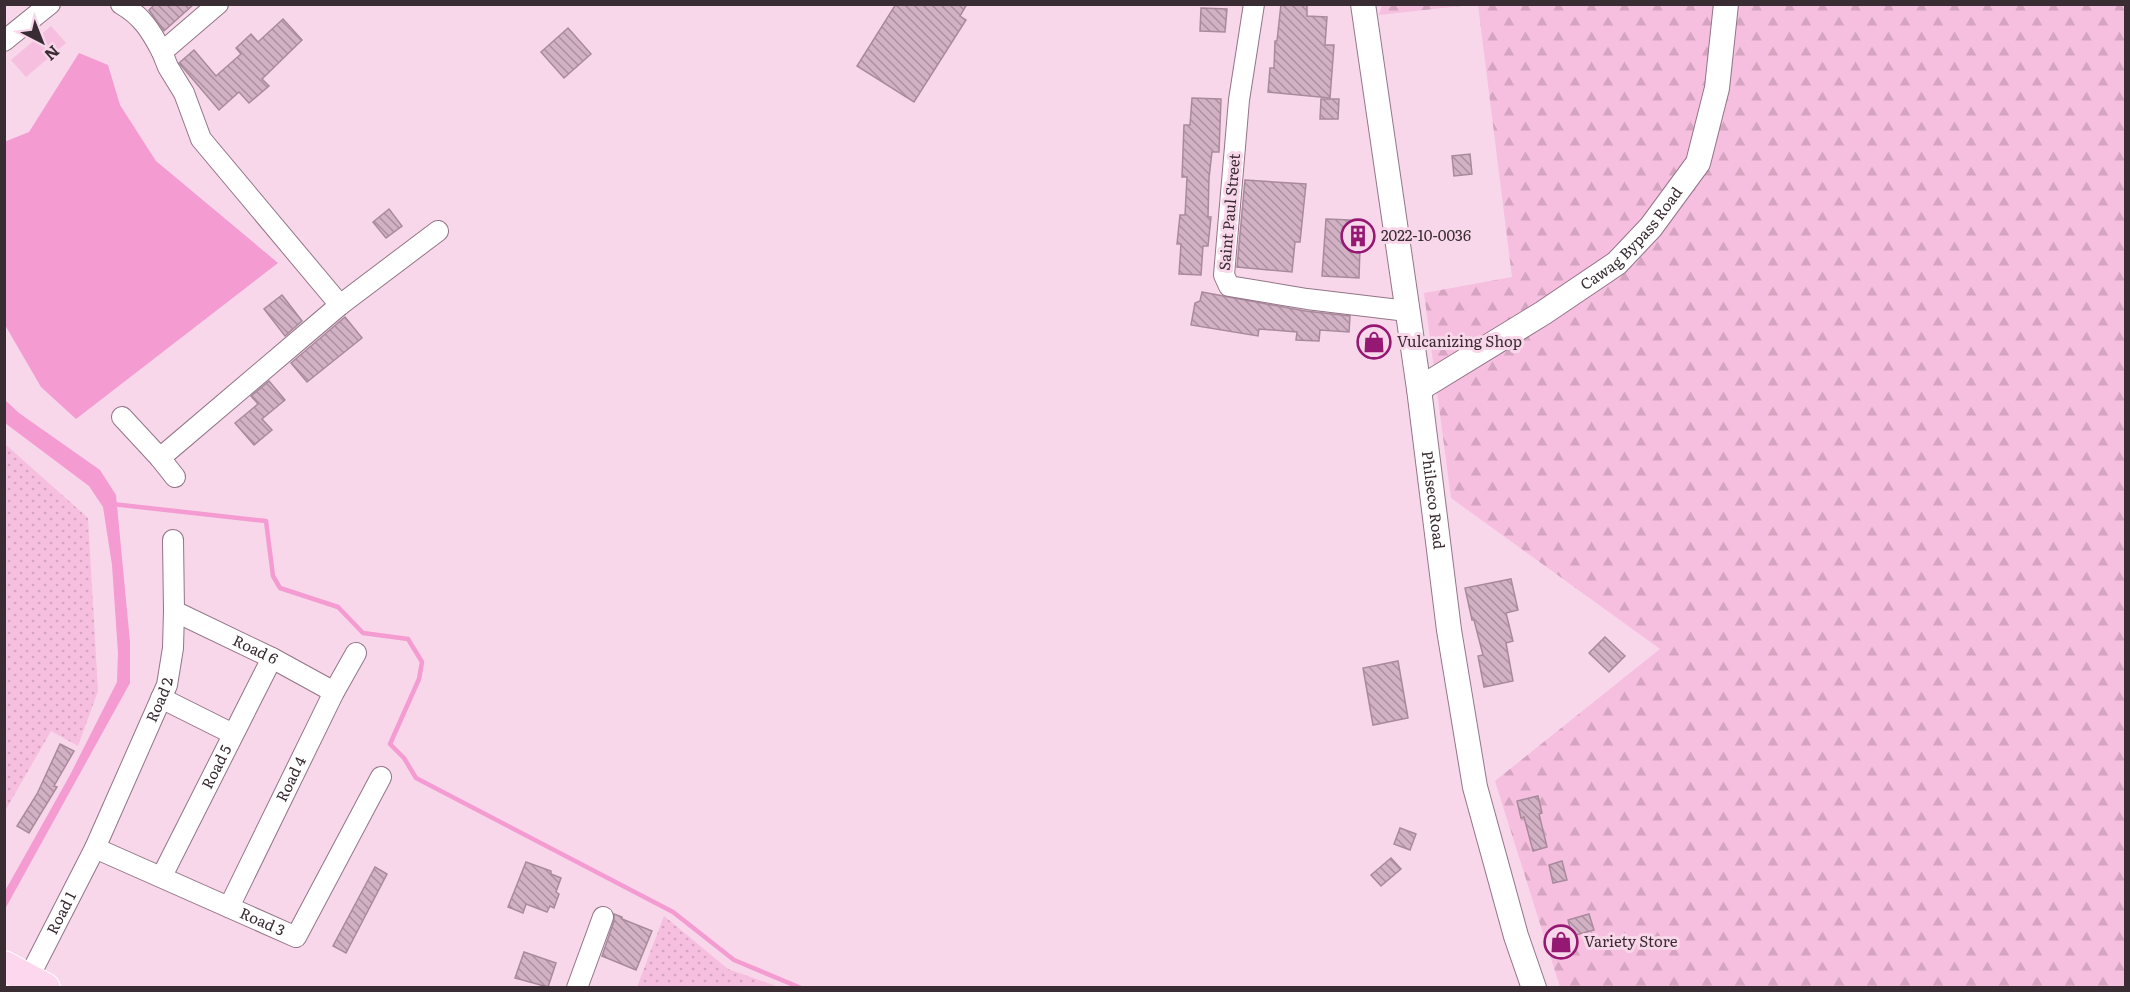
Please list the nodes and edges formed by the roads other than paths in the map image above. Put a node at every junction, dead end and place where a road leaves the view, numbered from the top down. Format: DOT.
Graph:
graph roads {
  1 [pos="50,4"];
  2 [pos="121,4"];
  3 [pos="218,4"];
  4 [pos="1254,4"];
  5 [pos="1363,4"];
  6 [pos="1726,4"];
  7 [pos="4,40"];
  8 [pos="162,52"];
  9 [pos="438,231"];
  10 [pos="340,305"];
  11 [pos="1407,311"];
  12 [pos="1419,389"];
  13 [pos="122,417"];
  14 [pos="160,458"];
  15 [pos="175,477"];
  16 [pos="172,540"];
  17 [pos="174,611"];
  18 [pos="356,653"];
  19 [pos="272,658"];
  20 [pos="334,692"];
  21 [pos="161,698"];
  22 [pos="233,734"];
  23 [pos="381,777"];
  24 [pos="95,848"];
  25 [pos="162,876"];
  26 [pos="229,907"];
  27 [pos="603,917"];
  28 [pos="26,978"];
  29 [pos="577,987"];
  30 [pos="1534,987"];
  1 -- 7 [label="street"];
  2 -- 8 [label="street"];
  3 -- 8 [label="street"];
  4 -- 11 [label="street, Saint Paul Street"];
  5 -- 11 [label="street, Philseco Road"];
  6 -- 12 [label="street, Cawag Bypass Road"];
  8 -- 10 [label="street"];
  9 -- 10 [label="street"];
  10 -- 14 [label="street"];
  11 -- 12 [label="street, Philseco Road"];
  12 -- 30 [label="street, Philseco Road"];
  13 -- 14 [label="street"];
  14 -- 15 [label="street"];
  16 -- 17 [label="street, Road 2"];
  17 -- 19 [label="street, Road 6"];
  17 -- 21 [label="street, Road 2"];
  18 -- 20 [label="street, Road 4"];
  19 -- 20 [label="street, Road 6"];
  19 -- 22 [label="street, Road 5"];
  20 -- 26 [label="street, Road 4"];
  21 -- 22 [label="street"];
  21 -- 24 [label="street, Road 2"];
  22 -- 25 [label="street, Road 5"];
  23 -- 26 [label="street, Road 3"];
  24 -- 25 [label="street, Road 3"];
  24 -- 28 [label="street, Road 1"];
  25 -- 26 [label="street, Road 3"];
  27 -- 29 [label="street"];
}
